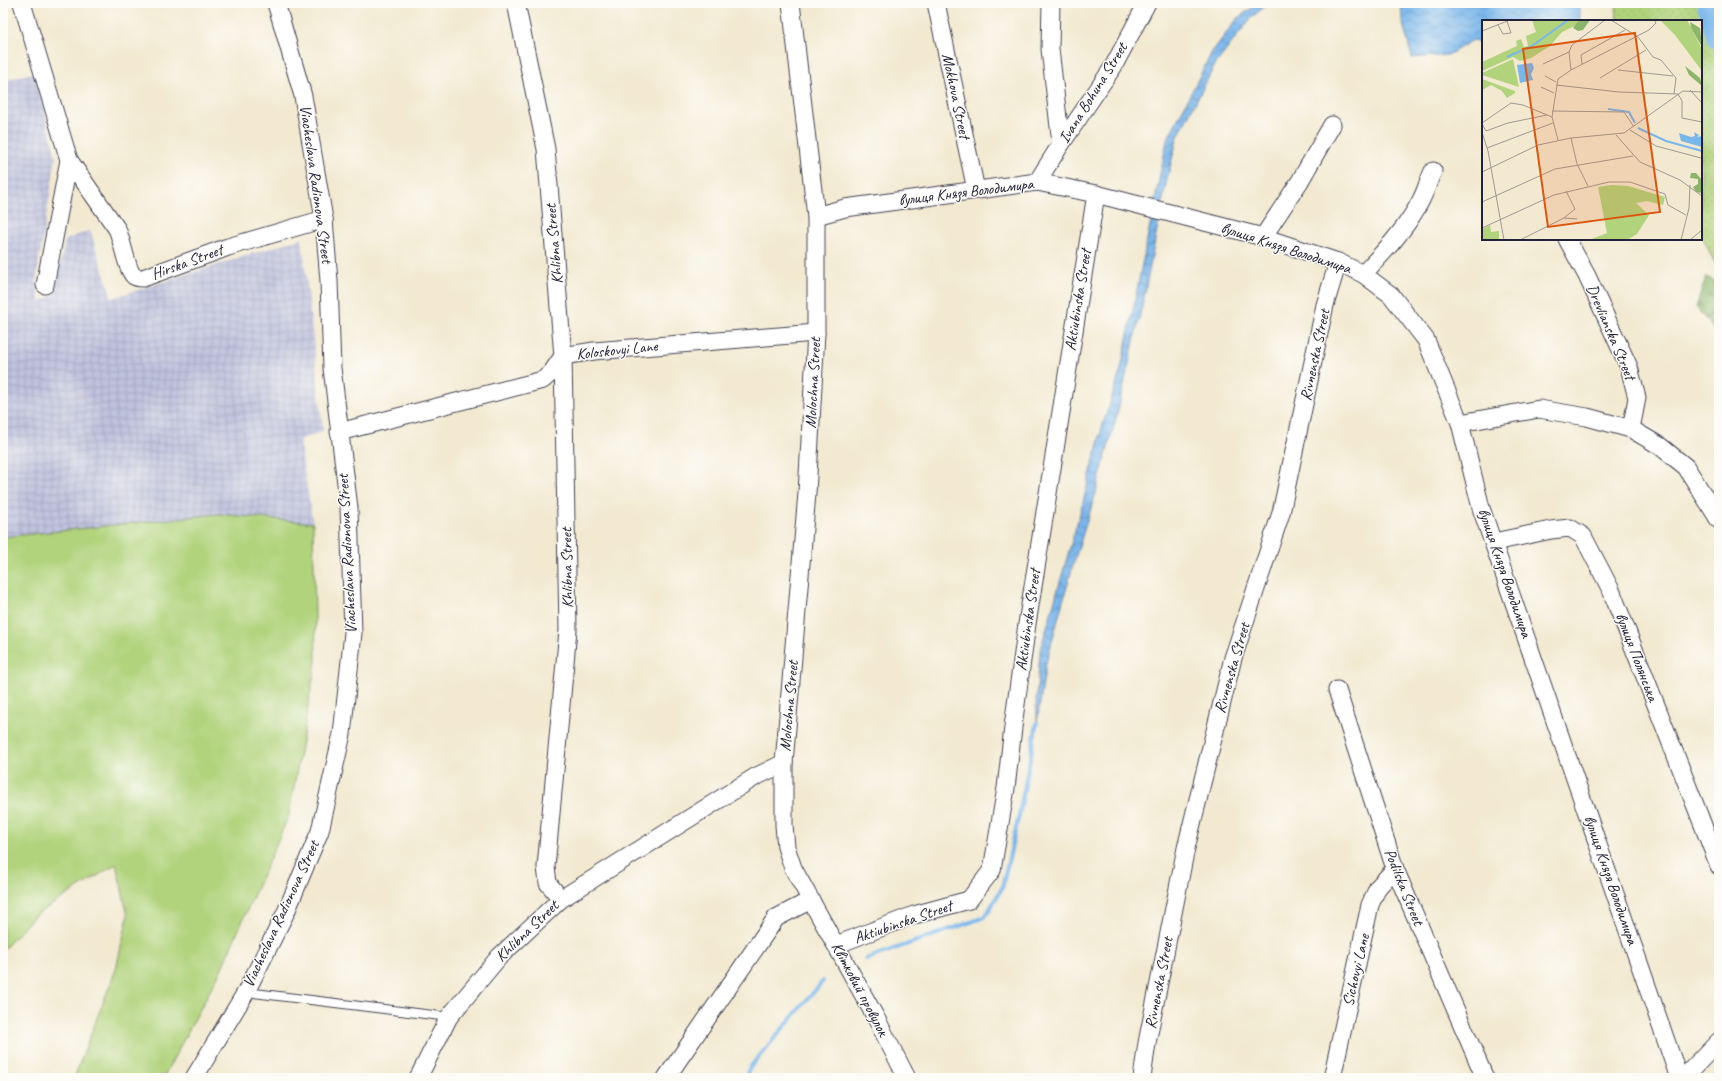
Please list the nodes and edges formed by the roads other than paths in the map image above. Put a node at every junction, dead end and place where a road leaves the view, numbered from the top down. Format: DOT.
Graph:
graph roads {
  1 [pos="22,3"];
  2 [pos="276,3"];
  3 [pos="516,3"];
  4 [pos="791,3"];
  5 [pos="936,3"];
  6 [pos="1051,3"];
  7 [pos="1147,3"];
  8 [pos="1332,125"];
  9 [pos="1061,144"];
  10 [pos="69,160"];
  11 [pos="1433,171"];
  12 [pos="1037,182"];
  13 [pos="976,190"];
  14 [pos="1096,194"];
  15 [pos="816,216"];
  16 [pos="324,219"];
  17 [pos="1263,237"];
  18 [pos="1568,240"];
  19 [pos="1338,262"];
  20 [pos="1363,274"];
  21 [pos="45,285"];
  22 [pos="816,333"];
  23 [pos="563,356"];
  24 [pos="1460,423"];
  25 [pos="1631,429"];
  26 [pos="339,432"];
  27 [pos="1719,520"];
  28 [pos="1494,542"];
  29 [pos="1337,690"];
  30 [pos="784,763"];
  31 [pos="1719,866"];
  32 [pos="1395,869"];
  33 [pos="561,899"];
  34 [pos="812,900"];
  35 [pos="836,945"];
  36 [pos="246,992"];
  37 [pos="449,1017"];
  38 [pos="1719,1041"];
  39 [pos="194,1078"];
  40 [pos="418,1078"];
  41 [pos="666,1078"];
  42 [pos="907,1078"];
  43 [pos="1142,1078"];
  44 [pos="1332,1078"];
  45 [pos="1485,1078"];
  46 [pos="1679,1078"];
  47 [pos="1688,1078"];
  1 -- 10 [label="street, Hirska Street"];
  2 -- 16 [label="street, Viacheslava Radionova Street"];
  3 -- 23 [label="street, Khlibna Street"];
  4 -- 15 [label="street, Molochna Street"];
  5 -- 13 [label="street, Mokhova Street"];
  6 -- 9 [label="street"];
  7 -- 9 [label="street, Ivana Bohuna Street"];
  8 -- 17 [label="street"];
  9 -- 12 [label="street, Ivana Bohuna Street"];
  10 -- 16 [label="street, Hirska Street"];
  10 -- 21 [label="street, Hirska Street"];
  11 -- 20 [label="street"];
  12 -- 13 [label="street, вулиця Князя Володимира"];
  12 -- 14 [label="street, вулиця Князя Володимира"];
  13 -- 15 [label="street, вулиця Князя Володимира"];
  14 -- 17 [label="street, вулиця Князя Володимира"];
  14 -- 35 [label="street, Aktiubinska Street"];
  15 -- 22 [label="street, Molochna Street"];
  16 -- 26 [label="street, Viacheslava Radionova Street"];
  17 -- 19 [label="street, вулиця Князя Володимира"];
  18 -- 25 [label="street, Drevlianska Street"];
  19 -- 20 [label="street, вулиця Князя Володимира"];
  19 -- 43 [label="street, Rivnenska Street"];
  20 -- 24 [label="street, вулиця Князя Володимира"];
  22 -- 23 [label="street, Koloskovyi Lane"];
  22 -- 30 [label="street, Molochna Street"];
  23 -- 26 [label="street, Koloskovyi Lane"];
  23 -- 33 [label="street, Khlibna Street"];
  24 -- 25 [label="street"];
  24 -- 28 [label="street, вулиця Князя Володимира"];
  25 -- 27 [label="street"];
  26 -- 36 [label="street, Viacheslava Radionova Street"];
  28 -- 31 [label="street, вулиця Полянська"];
  28 -- 46 [label="street, вулиця Князя Володимира"];
  29 -- 32 [label="street, Podilska Street"];
  30 -- 33 [label="street, Molochna Street"];
  30 -- 34 [label="street, Molochna Street"];
  32 -- 44 [label="street, Sichovyi Lane"];
  32 -- 45 [label="street, Podilska Street"];
  33 -- 37 [label="street, Khlibna Street"];
  34 -- 35 [label="street, Квітковий провулок"];
  34 -- 41 [label="street"];
  35 -- 42 [label="street, Квітковий провулок"];
  36 -- 37 [label="lane"];
  36 -- 39 [label="street, Viacheslava Radionova Street"];
  37 -- 40 [label="street, Khlibna Street"];
  38 -- 47 [label="street"];
}
